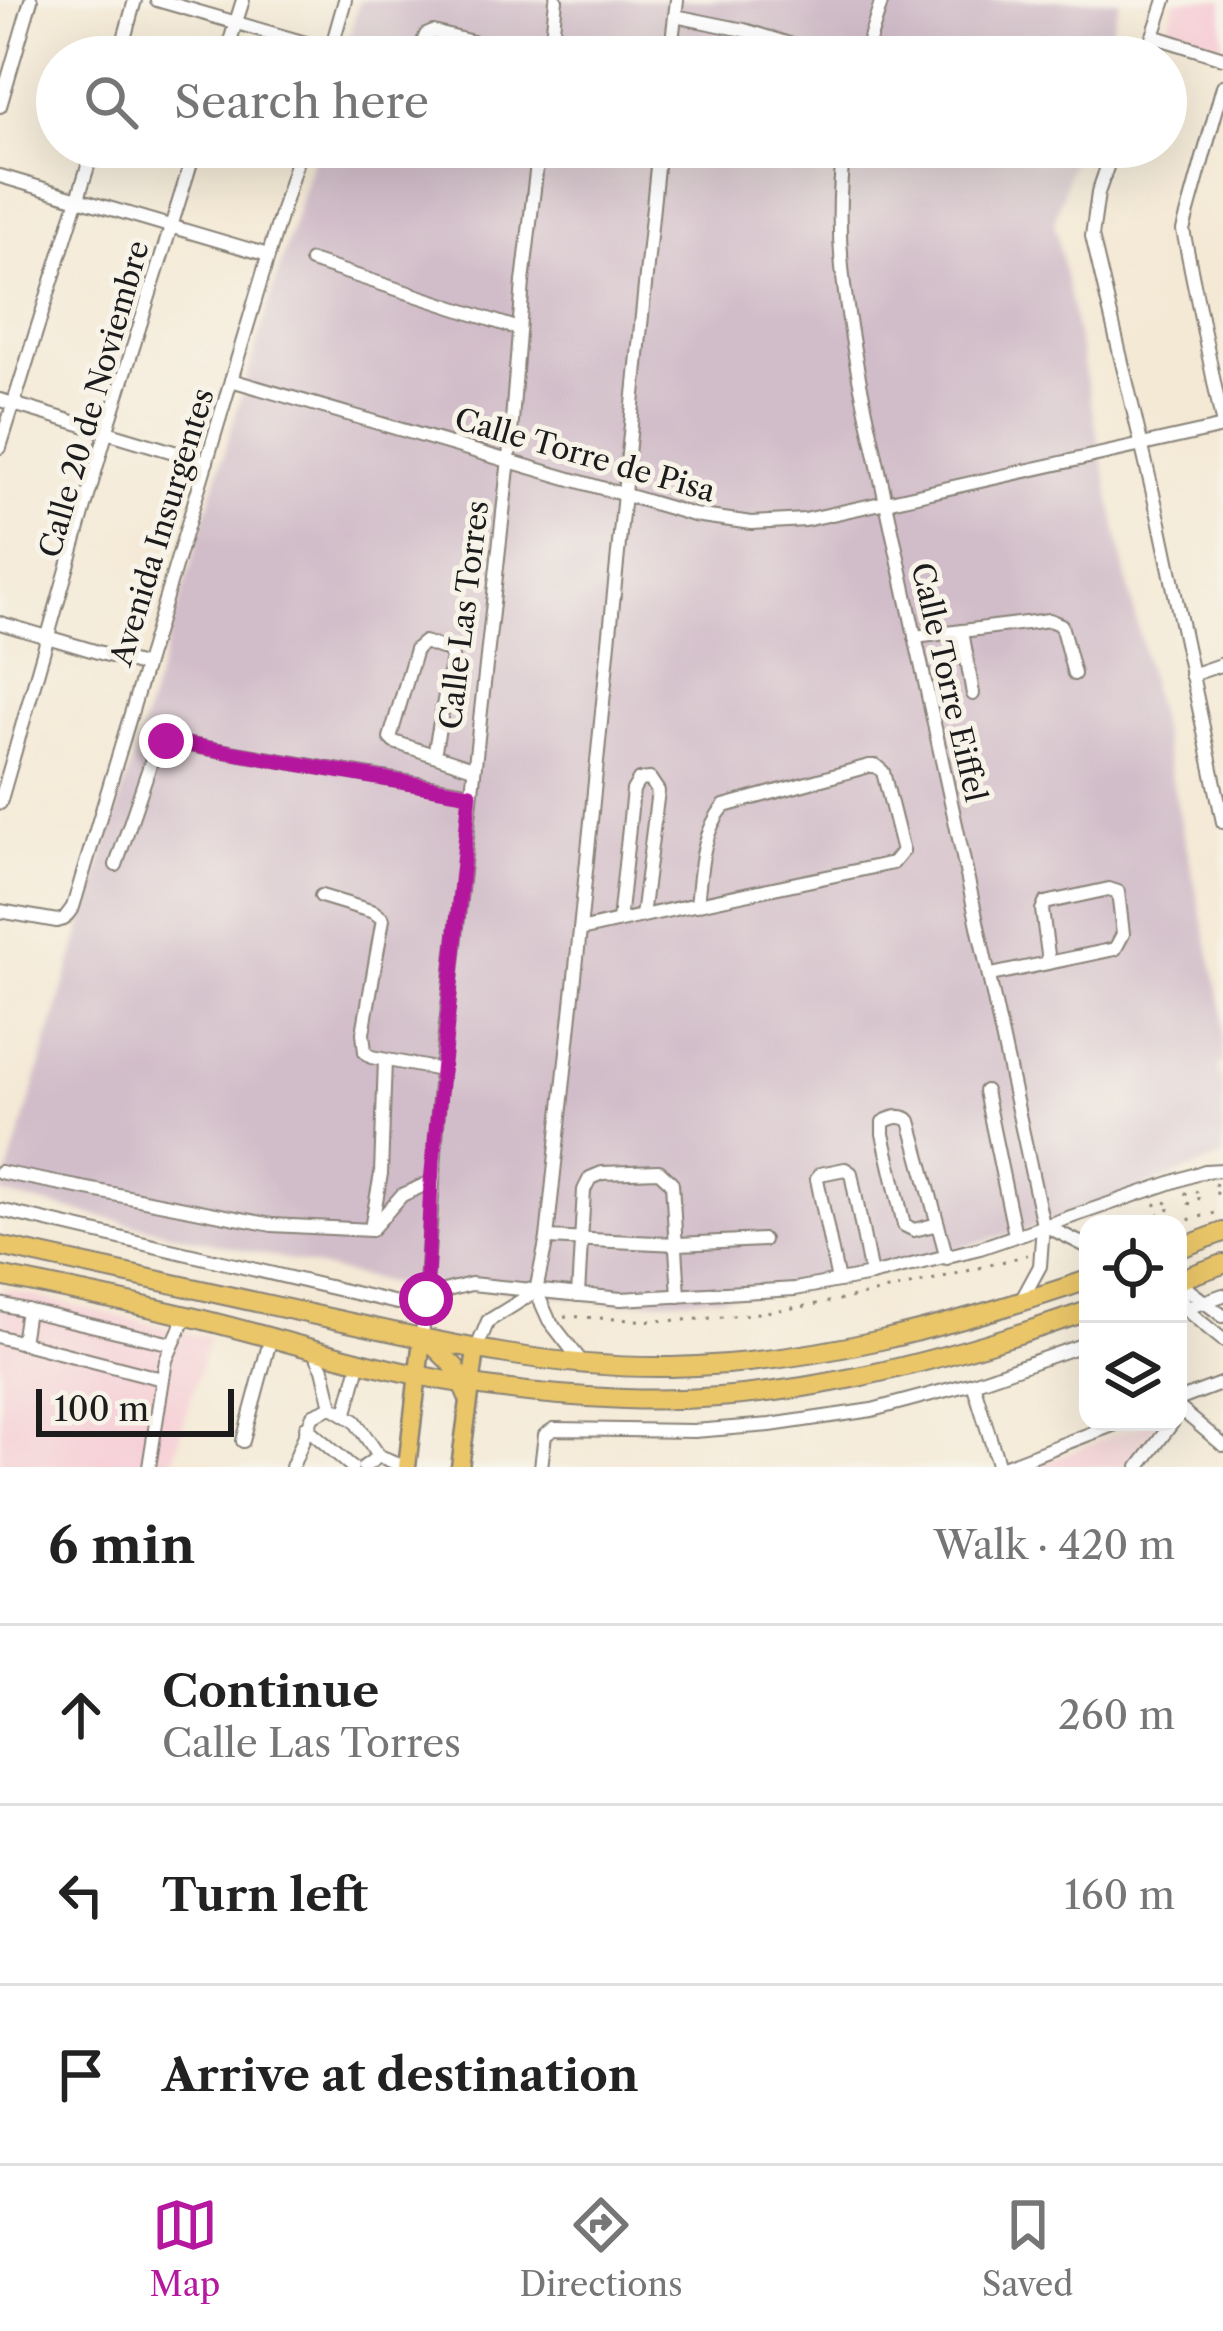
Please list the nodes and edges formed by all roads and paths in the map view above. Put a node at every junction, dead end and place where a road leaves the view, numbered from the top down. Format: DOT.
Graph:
graph roads {
  1 [pos="31,0"];
  2 [pos="135,0"];
  3 [pos="157,0"];
  4 [pos="243,0"];
  5 [pos="345,0"];
  6 [pos="556,0"];
  7 [pos="677,0"];
  8 [pos="882,0"];
  9 [pos="1165,0"];
  10 [pos="675,16"];
  11 [pos="236,23"];
  12 [pos="125,36"];
  13 [pos="232,36"];
  14 [pos="276,36"];
  15 [pos="334,36"];
  16 [pos="552,36"];
  17 [pos="673,36"];
  18 [pos="765,36"];
  19 [pos="871,36"];
  20 [pos="1154,36"];
  21 [pos="1187,47"];
  22 [pos="1223,58"];
  23 [pos="1223,86"];
  24 [pos="0,106"];
  25 [pos="88,168"];
  26 [pos="189,168"];
  27 [pos="295,168"];
  28 [pos="537,168"];
  29 [pos="657,168"];
  30 [pos="842,168"];
  31 [pos="1107,168"];
  32 [pos="0,176"];
  33 [pos="79,199"];
  34 [pos="170,224"];
  35 [pos="268,255"];
  36 [pos="310,261"];
  37 [pos="519,329"];
  38 [pos="231,380"];
  39 [pos="7,402"];
  40 [pos="1223,427"];
  41 [pos="107,430"];
  42 [pos="0,447"];
  43 [pos="1142,447"];
  44 [pos="509,459"];
  45 [pos="207,462"];
  46 [pos="625,494"];
  47 [pos="884,502"];
  48 [pos="0,623"];
  49 [pos="962,631"];
  50 [pos="915,637"];
  51 [pos="49,638"];
  52 [pos="1223,664"];
  53 [pos="146,666"];
  54 [pos="1074,674"];
  55 [pos="1192,675"];
  56 [pos="973,694"];
  57 [pos="1223,750"];
  58 [pos="434,755"];
  59 [pos="1208,755"];
  60 [pos="473,768"];
  61 [pos="470,794"];
  62 [pos="0,803"];
  63 [pos="1223,822"];
  64 [pos="116,865"];
  65 [pos="321,896"];
  66 [pos="697,905"];
  67 [pos="0,910"];
  68 [pos="642,916"];
  69 [pos="619,921"];
  70 [pos="580,930"];
  71 [pos="1049,962"];
  72 [pos="991,975"];
  73 [pos="385,1060"];
  74 [pos="441,1070"];
  75 [pos="985,1091"];
  76 [pos="1223,1170"];
  77 [pos="0,1172"];
  78 [pos="431,1182"];
  79 [pos="1223,1183"];
  80 [pos="1213,1192"];
  81 [pos="1223,1195"];
  82 [pos="1199,1196"];
  83 [pos="0,1210"];
  84 [pos="1223,1210"];
  85 [pos="1187,1220"];
  86 [pos="938,1224"];
  87 [pos="1042,1225"];
  88 [pos="370,1230"];
  89 [pos="1223,1232"];
  90 [pos="1016,1235"];
  91 [pos="547,1238"];
  92 [pos="580,1240"];
  93 [pos="763,1240"];
  94 [pos="1198,1241"];
  95 [pos="1079,1243"];
  96 [pos="679,1244"];
  97 [pos="1187,1245"];
  98 [pos="0,1246"];
  99 [pos="947,1258"];
  100 [pos="1187,1263"];
  101 [pos="1223,1264"];
  102 [pos="872,1275"];
  103 [pos="0,1276"];
  104 [pos="1187,1278"];
  105 [pos="838,1281"];
  106 [pos="1079,1283"];
  107 [pos="1187,1287"];
  108 [pos="536,1292"];
  109 [pos="578,1295"];
  110 [pos="1223,1295"];
  111 [pos="679,1296"];
  112 [pos="426,1297"];
  113 [pos="1207,1301"];
  114 [pos="0,1304"];
  115 [pos="1019,1304"];
  116 [pos="1187,1308"];
  117 [pos="27,1310"];
  118 [pos="1079,1314"];
  119 [pos="1187,1314"];
  120 [pos="186,1315"];
  121 [pos="1223,1316"];
  122 [pos="0,1337"];
  123 [pos="271,1337"];
  124 [pos="422,1339"];
  125 [pos="1223,1340"];
  126 [pos="22,1342"];
  127 [pos="172,1344"];
  128 [pos="1079,1345"];
  129 [pos="313,1348"];
  130 [pos="476,1350"];
  131 [pos="367,1363"];
  132 [pos="584,1365"];
  133 [pos="419,1376"];
  134 [pos="162,1379"];
  135 [pos="973,1383"];
  136 [pos="1223,1383"];
  137 [pos="467,1387"];
  138 [pos="1187,1401"];
  139 [pos="332,1407"];
  140 [pos="346,1413"];
  141 [pos="413,1414"];
  142 [pos="1187,1418"];
  143 [pos="306,1427"];
  144 [pos="1097,1431"];
  145 [pos="1164,1431"];
  146 [pos="243,1441"];
  147 [pos="1223,1445"];
  148 [pos="379,1456"];
  149 [pos="148,1467"];
  150 [pos="292,1467"];
  151 [pos="352,1467"];
  152 [pos="364,1467"];
  153 [pos="407,1467"];
  154 [pos="460,1467"];
  155 [pos="541,1467"];
  156 [pos="1001,1467"];
  157 [pos="1139,1467"];
  1 -- 24 [label="street"];
  2 -- 12 [label="street"];
  3 -- 11 [label="street"];
  4 -- 11 [label="street"];
  5 -- 15 [label="street"];
  6 -- 16 [label="street"];
  7 -- 10 [label="street"];
  8 -- 19 [label="street"];
  9 -- 20 [label="street"];
  10 -- 17 [label="street"];
  10 -- 18 [label="street"];
  11 -- 13 [label="street"];
  11 -- 14 [label="street"];
  21 -- 22 [label="street"];
  23 -- 40 [label="street"];
  25 -- 33 [label="street"];
  26 -- 34 [label="street, Calle 20 de Noviembre"];
  27 -- 35 [label="street, Avenida Insurgentes"];
  28 -- 37 [label="street, Calle Las Torres"];
  29 -- 46 [label="street"];
  30 -- 47 [label="street, Calle Torre Eiffel"];
  31 -- 43 [label="street"];
  32 -- 33 [label="street"];
  33 -- 34 [label="street"];
  33 -- 39 [label="street"];
  34 -- 35 [label="street"];
  34 -- 41 [label="street, Calle 20 de Noviembre"];
  35 -- 38 [label="street, Avenida Insurgentes"];
  36 -- 37 [label="street"];
  37 -- 44 [label="street, Calle Las Torres"];
  38 -- 44 [label="street, Calle Torre de Pisa"];
  38 -- 45 [label="street, Avenida Insurgentes"];
  39 -- 41 [label="street"];
  39 -- 42 [label="street"];
  40 -- 43 [label="street, Calle Torre de Pisa"];
  41 -- 45 [label="street"];
  41 -- 51 [label="street, Calle 20 de Noviembre"];
  43 -- 47 [label="street, Calle Torre de Pisa"];
  43 -- 55 [label="street"];
  44 -- 46 [label="street, Calle Torre de Pisa"];
  44 -- 60 [label="street, Calle Las Torres"];
  45 -- 53 [label="street, Avenida Insurgentes"];
  46 -- 47 [label="street, Calle Torre de Pisa"];
  46 -- 70 [label="street"];
  47 -- 50 [label="street, Calle Torre Eiffel"];
  48 -- 51 [label="street"];
  49 -- 50 [label="street"];
  49 -- 54 [label="street"];
  49 -- 56 [label="street"];
  50 -- 72 [label="street, Calle Torre Eiffel"];
  51 -- 53 [label="street"];
  51 -- 62 [label="street, Calle 20 de Noviembre"];
  52 -- 55 [label="street"];
  53 -- 67 [label="street, Avenida Insurgentes"];
  55 -- 59 [label="street"];
  57 -- 59 [label="street"];
  58 -- 58 [label="street"];
  58 -- 60 [label="street"];
  59 -- 63 [label="street"];
  60 -- 61 [label="street, Calle Las Torres"];
  61 -- 64 [label="street"];
  61 -- 74 [label="street, Calle Las Torres"];
  65 -- 73 [label="street"];
  66 -- 66 [label="street"];
  66 -- 68 [label="street"];
  68 -- 69 [label="street"];
  68 -- 69 [label="street"];
  69 -- 70 [label="street"];
  70 -- 91 [label="street"];
  71 -- 71 [label="street"];
  71 -- 72 [label="street"];
  72 -- 87 [label="street, Calle Torre Eiffel"];
  73 -- 74 [label="street"];
  73 -- 88 [label="street"];
  74 -- 78 [label="street, Calle Las Torres"];
  75 -- 90 [label="street"];
  76 -- 87 [label="street"];
  77 -- 88 [label="street"];
  78 -- 88 [label="street"];
  78 -- 112 [label="street, Calle Las Torres"];
  79 -- 80 [label="path"];
  80 -- 81 [label="path"];
  80 -- 82 [label="path"];
  83 -- 112 [label="street"];
  84 -- 85 [label="path"];
  86 -- 86 [label="street"];
  86 -- 99 [label="street"];
  87 -- 90 [label="street"];
  87 -- 95 [label="street"];
  87 -- 115 [label="street, Calle Torre Eiffel"];
  89 -- 94 [label="highway"];
  90 -- 99 [label="street"];
  91 -- 92 [label="street"];
  91 -- 108 [label="street"];
  92 -- 96 [label="street"];
  92 -- 96 [label="street"];
  92 -- 109 [label="street"];
  93 -- 96 [label="street"];
  94 -- 97 [label="highway"];
  94 -- 100 [label="highway"];
  96 -- 111 [label="street"];
  98 -- 124 [label="highway"];
  99 -- 102 [label="street"];
  101 -- 104 [label="highway"];
  102 -- 105 [label="street"];
  102 -- 105 [label="street"];
  103 -- 120 [label="highway"];
  105 -- 111 [label="street"];
  106 -- 115 [label="highway"];
  107 -- 113 [label="street"];
  108 -- 109 [label="street"];
  108 -- 112 [label="street"];
  108 -- 130 [label="street"];
  108 -- 132 [label="street"];
  109 -- 111 [label="street"];
  110 -- 113 [label="street"];
  112 -- 124 [label="street, Calle Las Torres"];
  113 -- 116 [label="street"];
  113 -- 121 [label="street"];
  114 -- 117 [label="street"];
  115 -- 132 [label="highway"];
  117 -- 126 [label="street"];
  117 -- 127 [label="street"];
  118 -- 137 [label="highway"];
  119 -- 125 [label="street"];
  120 -- 123 [label="highway"];
  120 -- 127 [label="street"];
  122 -- 126 [label="street"];
  123 -- 129 [label="highway"];
  123 -- 146 [label="street"];
  124 -- 130 [label="highway"];
  124 -- 133 [label="main road, Calle Las Torres"];
  124 -- 137 [label="highway"];
  126 -- 134 [label="street"];
  127 -- 134 [label="street"];
  128 -- 135 [label="street"];
  129 -- 131 [label="highway"];
  129 -- 139 [label="street"];
  130 -- 132 [label="highway"];
  130 -- 137 [label="main road"];
  131 -- 133 [label="highway"];
  131 -- 140 [label="street"];
  131 -- 141 [label="main road"];
  133 -- 137 [label="highway"];
  133 -- 141 [label="main road, Calle Las Torres"];
  134 -- 149 [label="street"];
  135 -- 155 [label="street"];
  135 -- 156 [label="street"];
  136 -- 138 [label="street"];
  137 -- 154 [label="main road"];
  139 -- 140 [label="street"];
  139 -- 143 [label="street"];
  140 -- 148 [label="street"];
  141 -- 153 [label="main road, Calle Las Torres"];
  142 -- 147 [label="street"];
  143 -- 150 [label="street"];
  143 -- 151 [label="street"];
  144 -- 156 [label="street"];
  145 -- 157 [label="street"];
  148 -- 152 [label="street"];
  148 -- 153 [label="street"];
}
